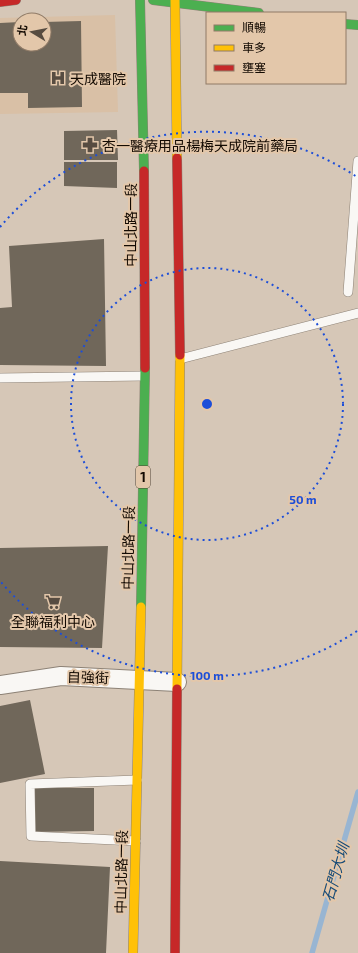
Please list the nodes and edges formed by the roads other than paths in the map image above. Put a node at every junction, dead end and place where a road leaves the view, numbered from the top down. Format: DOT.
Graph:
graph roads {
  1 [pos="16,0"];
  2 [pos="140,0"];
  3 [pos="153,0"];
  4 [pos="175,1"];
  5 [pos="0,2"];
  6 [pos="252,12"];
  7 [pos="346,24"];
  8 [pos="358,25"];
  9 [pos="358,162"];
  10 [pos="348,292"];
  11 [pos="358,313"];
  12 [pos="180,359"];
  13 [pos="144,376"];
  14 [pos="0,378"];
  15 [pos="140,679"];
  16 [pos="177,682"];
  17 [pos="0,685"];
  18 [pos="137,780"];
  19 [pos="136,841"];
  20 [pos="133,953"];
  21 [pos="175,953"];
  1 -- 5 [label="main road"];
  2 -- 13 [label="main road, 中山北路一段 / 1"];
  3 -- 4 [label="main road"];
  4 -- 6 [label="main road"];
  4 -- 12 [label="main road"];
  7 -- 8 [label="main road"];
  9 -- 10 [label="lane"];
  11 -- 12 [label="lane"];
  12 -- 16 [label="main road"];
  13 -- 14 [label="lane"];
  13 -- 15 [label="main road, 中山北路一段 / 1"];
  15 -- 16 [label="street, 自強街"];
  15 -- 17 [label="street, 自強街"];
  15 -- 18 [label="main road, 中山北路一段 / 1"];
  16 -- 21 [label="main road"];
  18 -- 19 [label="main road, 中山北路一段 / 1"];
  18 -- 19 [label="lane"];
  19 -- 20 [label="main road, 中山北路一段 / 1"];
}
